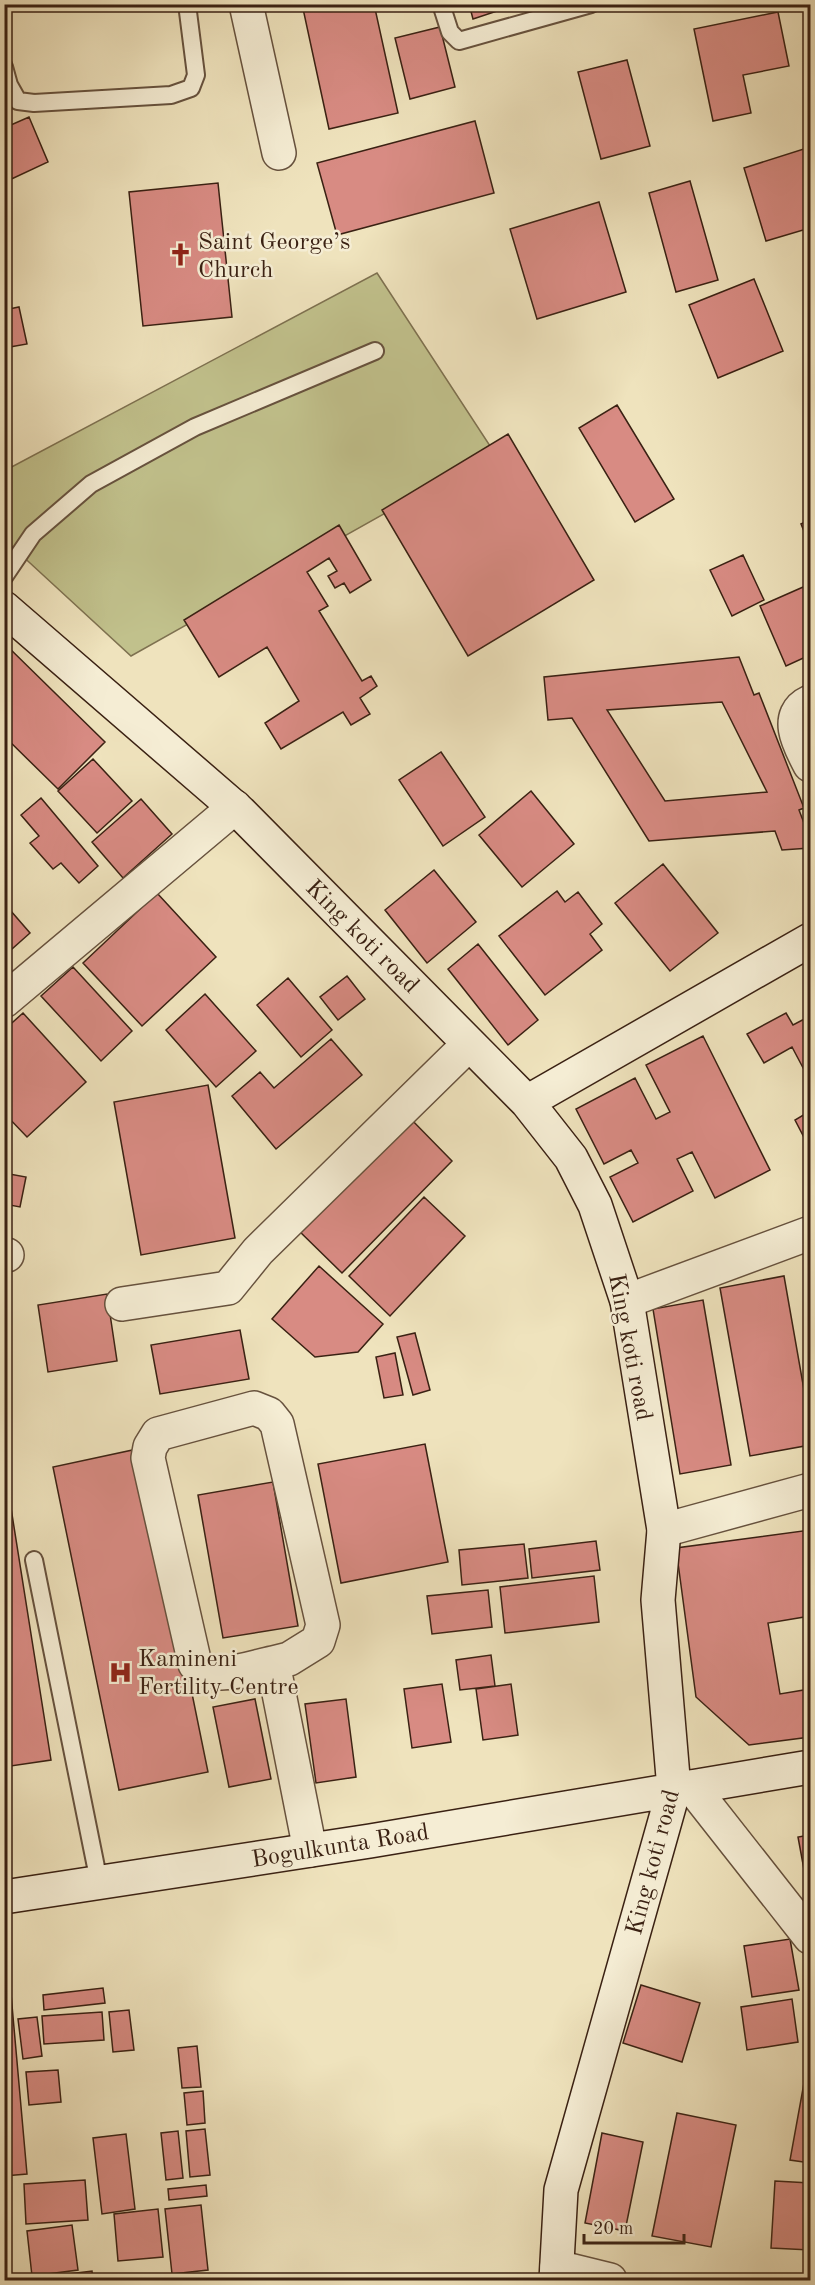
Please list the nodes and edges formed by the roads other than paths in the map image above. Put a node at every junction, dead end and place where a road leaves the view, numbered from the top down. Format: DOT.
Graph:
graph roads {
  1 [pos="187,4"];
  2 [pos="246,4"];
  3 [pos="441,4"];
  4 [pos="591,4"];
  5 [pos="4,67"];
  6 [pos="279,153"];
  7 [pos="375,351"];
  8 [pos="4,577"];
  9 [pos="4,609"];
  10 [pos="810,702"];
  11 [pos="810,765"];
  12 [pos="235,807"];
  13 [pos="810,940"];
  14 [pos="4,1001"];
  15 [pos="469,1044"];
  16 [pos="527,1102"];
  17 [pos="810,1233"];
  18 [pos="627,1301"];
  19 [pos="122,1304"];
  20 [pos="810,1490"];
  21 [pos="664,1530"];
  22 [pos="34,1560"];
  23 [pos="273,1663"];
  24 [pos="810,1767"];
  25 [pos="683,1788"];
  26 [pos="310,1850"];
  27 [pos="99,1882"];
  28 [pos="4,1897"];
  29 [pos="810,1936"];
  30 [pos="557,2274"];
  31 [pos="610,2280"];
  1 -- 5 [label="lane"];
  2 -- 6 [label="street"];
  3 -- 4 [label="lane"];
  7 -- 8 [label="lane"];
  9 -- 12 [label="street, King koti road"];
  10 -- 11 [label="street"];
  12 -- 14 [label="street"];
  12 -- 15 [label="street, King koti road"];
  13 -- 16 [label="street"];
  15 -- 16 [label="street, King koti road"];
  15 -- 19 [label="street"];
  16 -- 18 [label="street, King koti road"];
  17 -- 18 [label="street"];
  18 -- 21 [label="street, King koti road"];
  20 -- 21 [label="street"];
  21 -- 25 [label="street, King koti road"];
  22 -- 27 [label="lane"];
  23 -- 23 [label="street"];
  23 -- 26 [label="street"];
  24 -- 25 [label="street, Bogulkunta Road"];
  25 -- 26 [label="street, Bogulkunta Road"];
  25 -- 29 [label="street"];
  25 -- 30 [label="street, King koti road"];
  26 -- 27 [label="street, Bogulkunta Road"];
  27 -- 28 [label="street, Bogulkunta Road"];
  30 -- 31 [label="street"];
}
